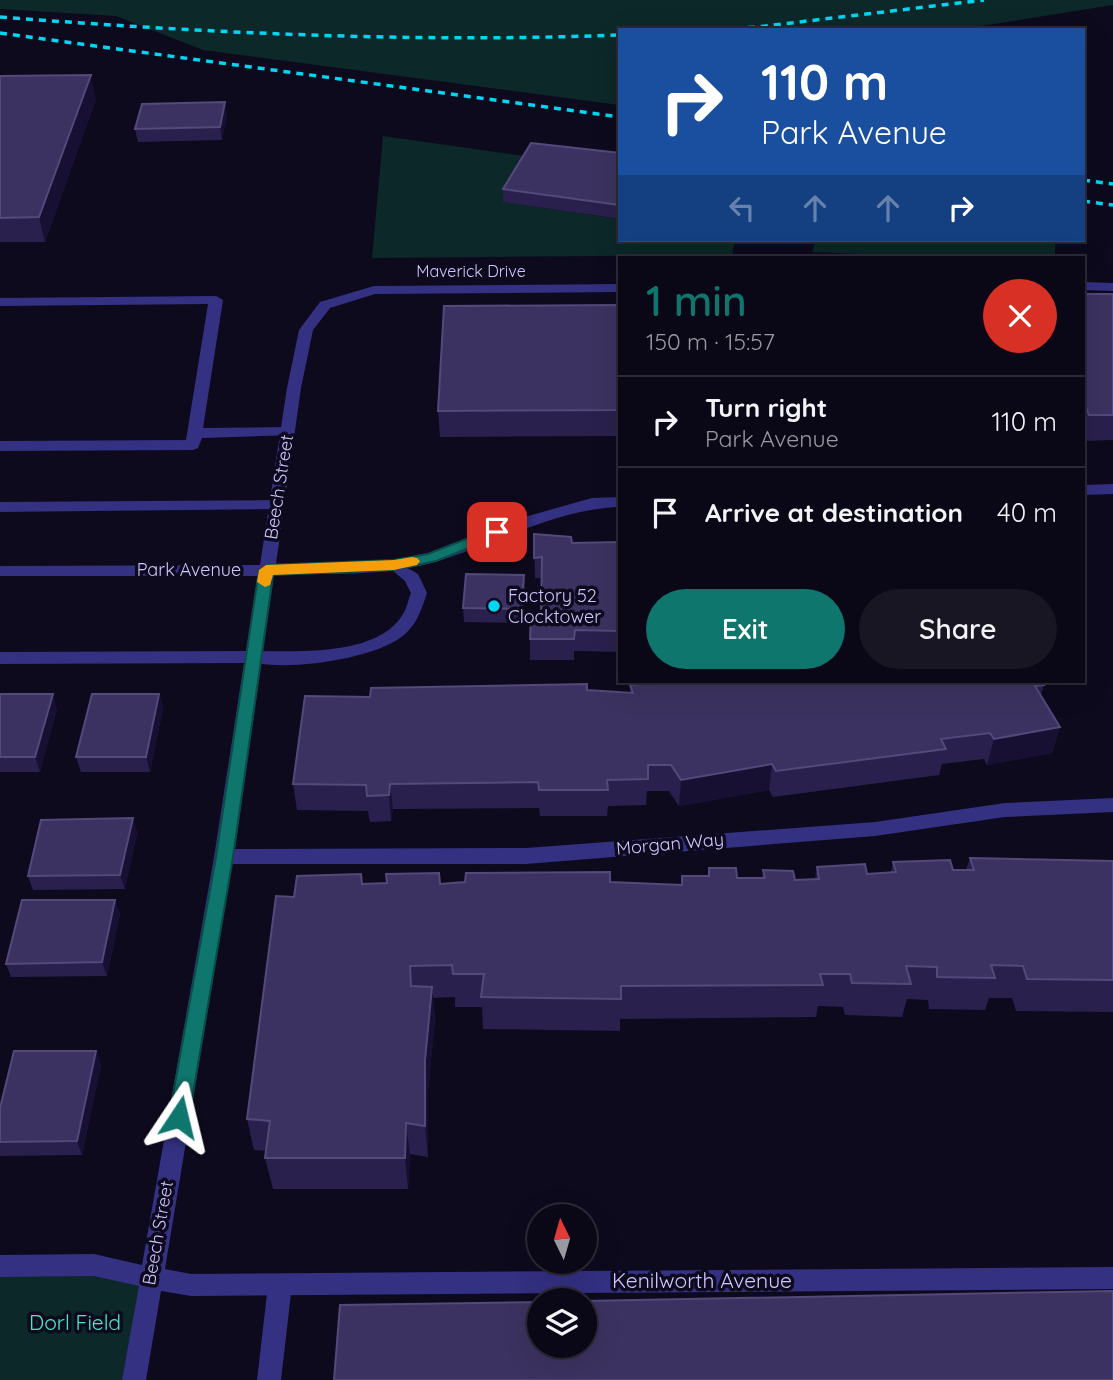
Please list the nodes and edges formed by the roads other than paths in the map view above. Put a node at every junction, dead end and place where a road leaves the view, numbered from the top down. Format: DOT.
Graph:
graph roads {
  1 [pos="1085,286"];
  2 [pos="1113,287"];
  3 [pos="618,288"];
  4 [pos="0,302"];
  5 [pos="325,305"];
  6 [pos="288,432"];
  7 [pos="195,433"];
  8 [pos="0,446"];
  9 [pos="1113,489"];
  10 [pos="1085,490"];
  11 [pos="618,502"];
  12 [pos="276,505"];
  13 [pos="0,507"];
  14 [pos="394,565"];
  15 [pos="266,570"];
  16 [pos="0,571"];
  17 [pos="253,657"];
  18 [pos="0,659"];
  19 [pos="1113,805"];
  20 [pos="225,857"];
  21 [pos="0,1266"];
  22 [pos="150,1278"];
  23 [pos="1113,1278"];
  24 [pos="281,1285"];
  25 [pos="134,1380"];
  26 [pos="269,1380"];
  1 -- 2 [label="street"];
  3 -- 5 [label="street, Maverick Drive"];
  4 -- 7 [label="street"];
  5 -- 6 [label="street, Beech Street"];
  6 -- 7 [label="street"];
  6 -- 12 [label="street, Beech Street"];
  7 -- 8 [label="street"];
  9 -- 10 [label="street"];
  11 -- 14 [label="street, Park Avenue"];
  12 -- 13 [label="street"];
  12 -- 15 [label="street, Beech Street"];
  14 -- 15 [label="street, Park Avenue"];
  14 -- 17 [label="street"];
  15 -- 16 [label="street, Park Avenue"];
  15 -- 17 [label="street, Beech Street"];
  17 -- 18 [label="street"];
  17 -- 20 [label="street, Beech Street"];
  19 -- 20 [label="street, Morgan Way"];
  20 -- 22 [label="street, Beech Street"];
  21 -- 22 [label="street, Kenilworth Avenue"];
  22 -- 24 [label="street, Kenilworth Avenue"];
  22 -- 25 [label="street, Beech Street"];
  23 -- 24 [label="street, Kenilworth Avenue"];
  24 -- 26 [label="street"];
}
